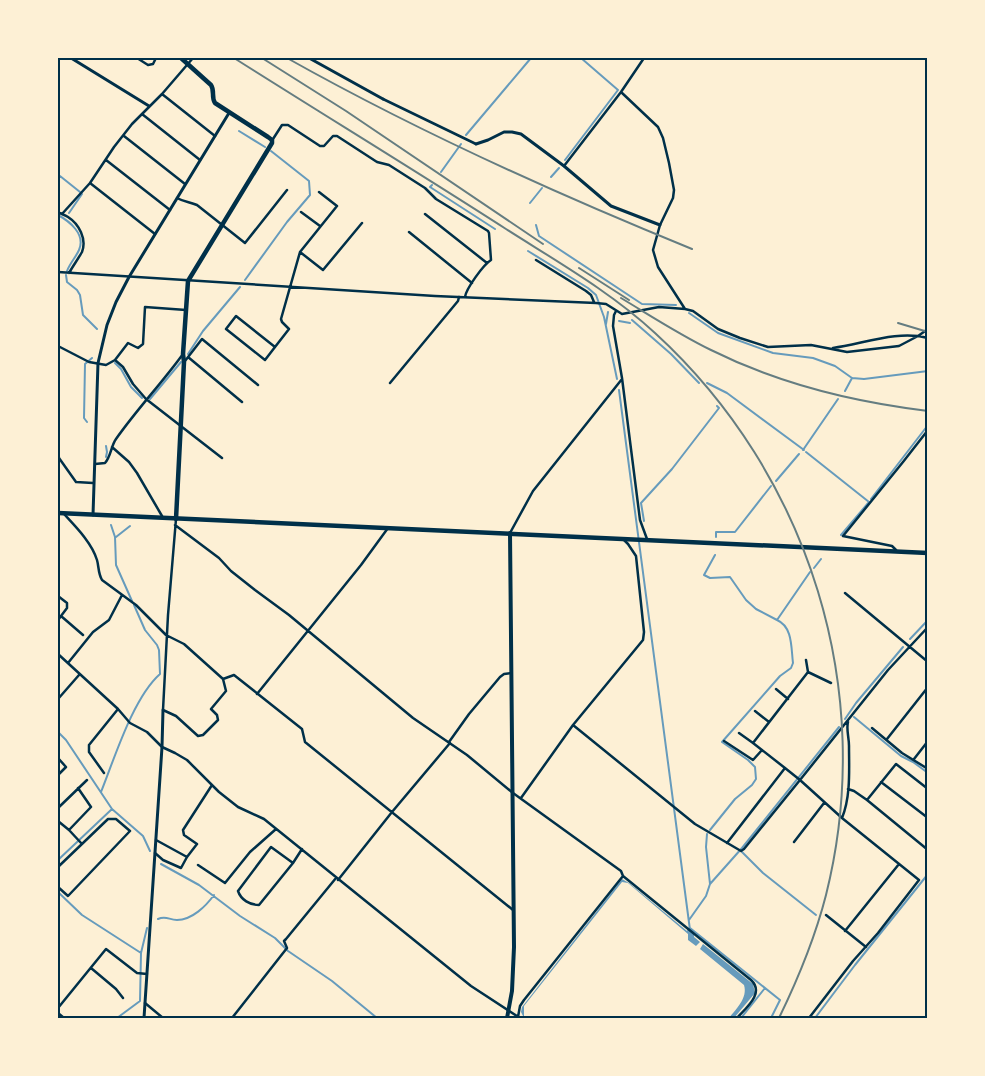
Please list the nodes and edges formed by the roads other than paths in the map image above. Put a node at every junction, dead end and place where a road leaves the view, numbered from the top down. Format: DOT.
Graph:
graph roads {
  1 [pos="71,58"];
  2 [pos="136,58"];
  3 [pos="156,58"];
  4 [pos="182,58"];
  5 [pos="193,58"];
  6 [pos="309,58"];
  7 [pos="644,58"];
  8 [pos="188,64"];
  9 [pos="621,92"];
  10 [pos="162,94"];
  11 [pos="383,99"];
  12 [pos="149,106"];
  13 [pos="229,113"];
  14 [pos="142,114"];
  15 [pos="124,136"];
  16 [pos="215,136"];
  17 [pos="272,140"];
  18 [pos="476,144"];
  19 [pos="106,160"];
  20 [pos="200,161"];
  21 [pos="564,166"];
  22 [pos="90,183"];
  23 [pos="186,185"];
  24 [pos="287,190"];
  25 [pos="319,192"];
  26 [pos="177,198"];
  27 [pos="170,210"];
  28 [pos="58,212"];
  29 [pos="301,212"];
  30 [pos="62,214"];
  31 [pos="426,214"];
  32 [pos="362,223"];
  33 [pos="222,224"];
  34 [pos="660,225"];
  35 [pos="320,227"];
  36 [pos="409,232"];
  37 [pos="155,234"];
  38 [pos="299,254"];
  39 [pos="536,260"];
  40 [pos="487,262"];
  41 [pos="58,272"];
  42 [pos="70,273"];
  43 [pos="129,277"];
  44 [pos="188,280"];
  45 [pos="472,283"];
  46 [pos="290,287"];
  47 [pos="459,297"];
  48 [pos="465,297"];
  49 [pos="595,303"];
  50 [pos="685,309"];
  51 [pos="186,310"];
  52 [pos="616,312"];
  53 [pos="928,329"];
  54 [pos="918,336"];
  55 [pos="928,338"];
  56 [pos="58,346"];
  57 [pos="275,347"];
  58 [pos="831,349"];
  59 [pos="185,356"];
  60 [pos="114,360"];
  61 [pos="98,363"];
  62 [pos="622,378"];
  63 [pos="390,383"];
  64 [pos="258,385"];
  65 [pos="146,398"];
  66 [pos="242,402"];
  67 [pos="181,425"];
  68 [pos="928,430"];
  69 [pos="112,447"];
  70 [pos="58,452"];
  71 [pos="222,458"];
  72 [pos="95,464"];
  73 [pos="94,484"];
  74 [pos="58,513"];
  75 [pos="93,515"];
  76 [pos="66,516"];
  77 [pos="163,519"];
  78 [pos="176,519"];
  79 [pos="176,525"];
  80 [pos="388,528"];
  81 [pos="510,534"];
  82 [pos="622,539"];
  83 [pos="646,540"];
  84 [pos="896,552"];
  85 [pos="928,553"];
  86 [pos="846,593"];
  87 [pos="122,595"];
  88 [pos="58,596"];
  89 [pos="61,616"];
  90 [pos="58,620"];
  91 [pos="928,627"];
  92 [pos="308,631"];
  93 [pos="83,635"];
  94 [pos="166,635"];
  95 [pos="909,647"];
  96 [pos="58,654"];
  97 [pos="806,660"];
  98 [pos="928,662"];
  99 [pos="68,663"];
  100 [pos="808,672"];
  101 [pos="511,673"];
  102 [pos="80,675"];
  103 [pos="223,679"];
  104 [pos="831,683"];
  105 [pos="928,687"];
  106 [pos="776,689"];
  107 [pos="257,694"];
  108 [pos="58,699"];
  109 [pos="788,699"];
  110 [pos="118,708"];
  111 [pos="163,710"];
  112 [pos="755,711"];
  113 [pos="849,720"];
  114 [pos="769,722"];
  115 [pos="573,725"];
  116 [pos="872,728"];
  117 [pos="739,733"];
  118 [pos="886,740"];
  119 [pos="724,741"];
  120 [pos="928,741"];
  121 [pos="450,743"];
  122 [pos="753,743"];
  123 [pos="162,747"];
  124 [pos="762,750"];
  125 [pos="58,758"];
  126 [pos="914,759"];
  127 [pos="785,768"];
  128 [pos="928,769"];
  129 [pos="104,773"];
  130 [pos="58,774"];
  131 [pos="799,779"];
  132 [pos="87,780"];
  133 [pos="881,782"];
  134 [pos="212,785"];
  135 [pos="78,788"];
  136 [pos="928,789"];
  137 [pos="848,790"];
  138 [pos="513,793"];
  139 [pos="521,798"];
  140 [pos="866,800"];
  141 [pos="824,803"];
  142 [pos="58,808"];
  143 [pos="392,812"];
  144 [pos="842,818"];
  145 [pos="928,818"];
  146 [pos="58,821"];
  147 [pos="276,829"];
  148 [pos="69,830"];
  149 [pos="156,840"];
  150 [pos="794,842"];
  151 [pos="81,843"];
  152 [pos="727,843"];
  153 [pos="302,849"];
  154 [pos="928,850"];
  155 [pos="155,853"];
  156 [pos="187,856"];
  157 [pos="293,863"];
  158 [pos="198,864"];
  159 [pos="899,864"];
  160 [pos="58,867"];
  161 [pos="623,876"];
  162 [pos="337,879"];
  163 [pos="58,887"];
  164 [pos="514,911"];
  165 [pos="826,915"];
  166 [pos="845,931"];
  167 [pos="866,947"];
  168 [pos="91,968"];
  169 [pos="145,974"];
  170 [pos="123,998"];
  171 [pos="145,1003"];
  172 [pos="58,1008"];
  173 [pos="509,1012"];
  174 [pos="58,1013"];
  175 [pos="64,1018"];
  176 [pos="144,1018"];
  177 [pos="163,1018"];
  178 [pos="232,1018"];
  179 [pos="507,1018"];
  180 [pos="519,1018"];
  181 [pos="737,1018"];
  182 [pos="809,1018"];
  1 -- 12 [label="street"];
  2 -- 3 [label="street"];
  4 -- 8 [label="main road"];
  5 -- 8 [label="street"];
  6 -- 11 [label="street"];
  7 -- 9 [label="street"];
  8 -- 10 [label="street"];
  8 -- 13 [label="main road"];
  9 -- 21 [label="street"];
  9 -- 34 [label="street"];
  10 -- 12 [label="street"];
  10 -- 16 [label="street"];
  11 -- 18 [label="street"];
  12 -- 14 [label="street"];
  13 -- 16 [label="street"];
  13 -- 17 [label="main road"];
  14 -- 15 [label="street"];
  14 -- 20 [label="street"];
  15 -- 19 [label="street"];
  15 -- 23 [label="street"];
  16 -- 20 [label="street"];
  17 -- 33 [label="main road"];
  17 -- 40 [label="street"];
  18 -- 21 [label="street"];
  19 -- 22 [label="street"];
  19 -- 27 [label="street"];
  20 -- 23 [label="street"];
  21 -- 34 [label="street"];
  22 -- 30 [label="street"];
  22 -- 37 [label="street"];
  23 -- 26 [label="street"];
  24 -- 33 [label="street"];
  25 -- 35 [label="street"];
  26 -- 27 [label="street"];
  26 -- 33 [label="street"];
  27 -- 37 [label="street"];
  28 -- 30 [label="street"];
  29 -- 35 [label="street"];
  30 -- 42 [label="street"];
  31 -- 40 [label="street"];
  32 -- 38 [label="street"];
  33 -- 44 [label="main road"];
  34 -- 50 [label="street"];
  35 -- 38 [label="street"];
  36 -- 45 [label="street"];
  37 -- 43 [label="street"];
  38 -- 46 [label="street"];
  39 -- 49 [label="street"];
  40 -- 45 [label="street"];
  41 -- 42 [label="street"];
  42 -- 43 [label="street"];
  43 -- 44 [label="street"];
  43 -- 61 [label="street"];
  44 -- 46 [label="street"];
  44 -- 51 [label="main road"];
  45 -- 48 [label="street"];
  46 -- 47 [label="street"];
  46 -- 57 [label="street"];
  47 -- 48 [label="street"];
  47 -- 63 [label="street"];
  48 -- 49 [label="street"];
  49 -- 52 [label="street"];
  50 -- 52 [label="street"];
  50 -- 58 [label="street"];
  51 -- 59 [label="main road"];
  51 -- 60 [label="street"];
  52 -- 62 [label="street"];
  53 -- 54 [label="street"];
  54 -- 55 [label="street"];
  54 -- 58 [label="street"];
  54 -- 58 [label="street"];
  56 -- 61 [label="street"];
  57 -- 57 [label="street"];
  59 -- 64 [label="street"];
  59 -- 65 [label="street"];
  59 -- 66 [label="street"];
  59 -- 67 [label="main road"];
  60 -- 61 [label="street"];
  60 -- 65 [label="street"];
  61 -- 72 [label="street"];
  62 -- 81 [label="street"];
  62 -- 83 [label="street"];
  65 -- 67 [label="street"];
  65 -- 69 [label="street"];
  67 -- 71 [label="street"];
  67 -- 78 [label="main road"];
  68 -- 84 [label="street"];
  69 -- 72 [label="street"];
  69 -- 77 [label="street"];
  70 -- 73 [label="street"];
  72 -- 73 [label="street"];
  73 -- 75 [label="street"];
  74 -- 76 [label="main road"];
  75 -- 76 [label="main road"];
  75 -- 77 [label="main road"];
  76 -- 87 [label="street"];
  77 -- 78 [label="main road"];
  78 -- 79 [label="street"];
  78 -- 80 [label="main road"];
  79 -- 92 [label="street"];
  79 -- 94 [label="street"];
  80 -- 81 [label="main road"];
  80 -- 92 [label="street"];
  81 -- 82 [label="main road"];
  81 -- 101 [label="main road"];
  82 -- 83 [label="main road"];
  82 -- 115 [label="street"];
  83 -- 84 [label="main road"];
  84 -- 85 [label="main road"];
  86 -- 95 [label="street"];
  87 -- 94 [label="street"];
  87 -- 99 [label="street"];
  88 -- 89 [label="street"];
  89 -- 90 [label="street"];
  89 -- 93 [label="street"];
  91 -- 95 [label="street"];
  92 -- 107 [label="street"];
  92 -- 121 [label="street"];
  94 -- 103 [label="street"];
  94 -- 111 [label="street"];
  95 -- 98 [label="street"];
  95 -- 113 [label="street"];
  96 -- 99 [label="street"];
  97 -- 100 [label="street"];
  99 -- 102 [label="street"];
  100 -- 104 [label="street"];
  100 -- 109 [label="street"];
  101 -- 121 [label="street"];
  101 -- 138 [label="main road"];
  102 -- 108 [label="street"];
  102 -- 110 [label="street"];
  103 -- 107 [label="street"];
  103 -- 111 [label="street"];
  105 -- 118 [label="street"];
  106 -- 109 [label="street"];
  107 -- 143 [label="street"];
  109 -- 114 [label="street"];
  110 -- 123 [label="street"];
  110 -- 129 [label="street"];
  111 -- 123 [label="street"];
  112 -- 114 [label="street"];
  113 -- 131 [label="street"];
  113 -- 137 [label="street"];
  114 -- 122 [label="street"];
  115 -- 139 [label="street"];
  115 -- 152 [label="street"];
  116 -- 118 [label="street"];
  117 -- 122 [label="street"];
  118 -- 126 [label="street"];
  119 -- 124 [label="street"];
  120 -- 126 [label="street"];
  121 -- 138 [label="street"];
  121 -- 143 [label="street"];
  122 -- 124 [label="street"];
  123 -- 134 [label="street"];
  123 -- 149 [label="street"];
  124 -- 127 [label="street"];
  125 -- 130 [label="street"];
  126 -- 128 [label="street"];
  127 -- 131 [label="street"];
  127 -- 152 [label="street"];
  131 -- 141 [label="street"];
  131 -- 152 [label="street"];
  132 -- 135 [label="street"];
  133 -- 136 [label="street"];
  133 -- 140 [label="street"];
  133 -- 145 [label="street"];
  134 -- 147 [label="street"];
  134 -- 156 [label="street"];
  135 -- 142 [label="street"];
  135 -- 148 [label="street"];
  137 -- 140 [label="street"];
  137 -- 144 [label="street"];
  138 -- 139 [label="street"];
  138 -- 164 [label="main road"];
  139 -- 161 [label="street"];
  140 -- 154 [label="street"];
  141 -- 144 [label="street"];
  141 -- 150 [label="street"];
  143 -- 162 [label="street"];
  143 -- 164 [label="street"];
  144 -- 159 [label="street"];
  146 -- 148 [label="street"];
  147 -- 153 [label="street"];
  147 -- 158 [label="street"];
  148 -- 151 [label="street"];
  149 -- 155 [label="street"];
  149 -- 156 [label="street"];
  151 -- 160 [label="street"];
  151 -- 163 [label="street"];
  153 -- 157 [label="street"];
  153 -- 162 [label="street"];
  155 -- 156 [label="street"];
  155 -- 169 [label="street"];
  157 -- 157 [label="street"];
  159 -- 166 [label="street"];
  159 -- 167 [label="street"];
  161 -- 180 [label="street"];
  161 -- 181 [label="street"];
  162 -- 173 [label="street"];
  162 -- 178 [label="street"];
  164 -- 173 [label="main road"];
  165 -- 166 [label="street"];
  166 -- 167 [label="street"];
  167 -- 182 [label="street"];
  168 -- 169 [label="street"];
  168 -- 170 [label="street"];
  168 -- 172 [label="street"];
  169 -- 171 [label="street"];
  171 -- 176 [label="street"];
  171 -- 177 [label="street"];
  173 -- 179 [label="main road"];
  173 -- 180 [label="street"];
  174 -- 175 [label="street"];
}
